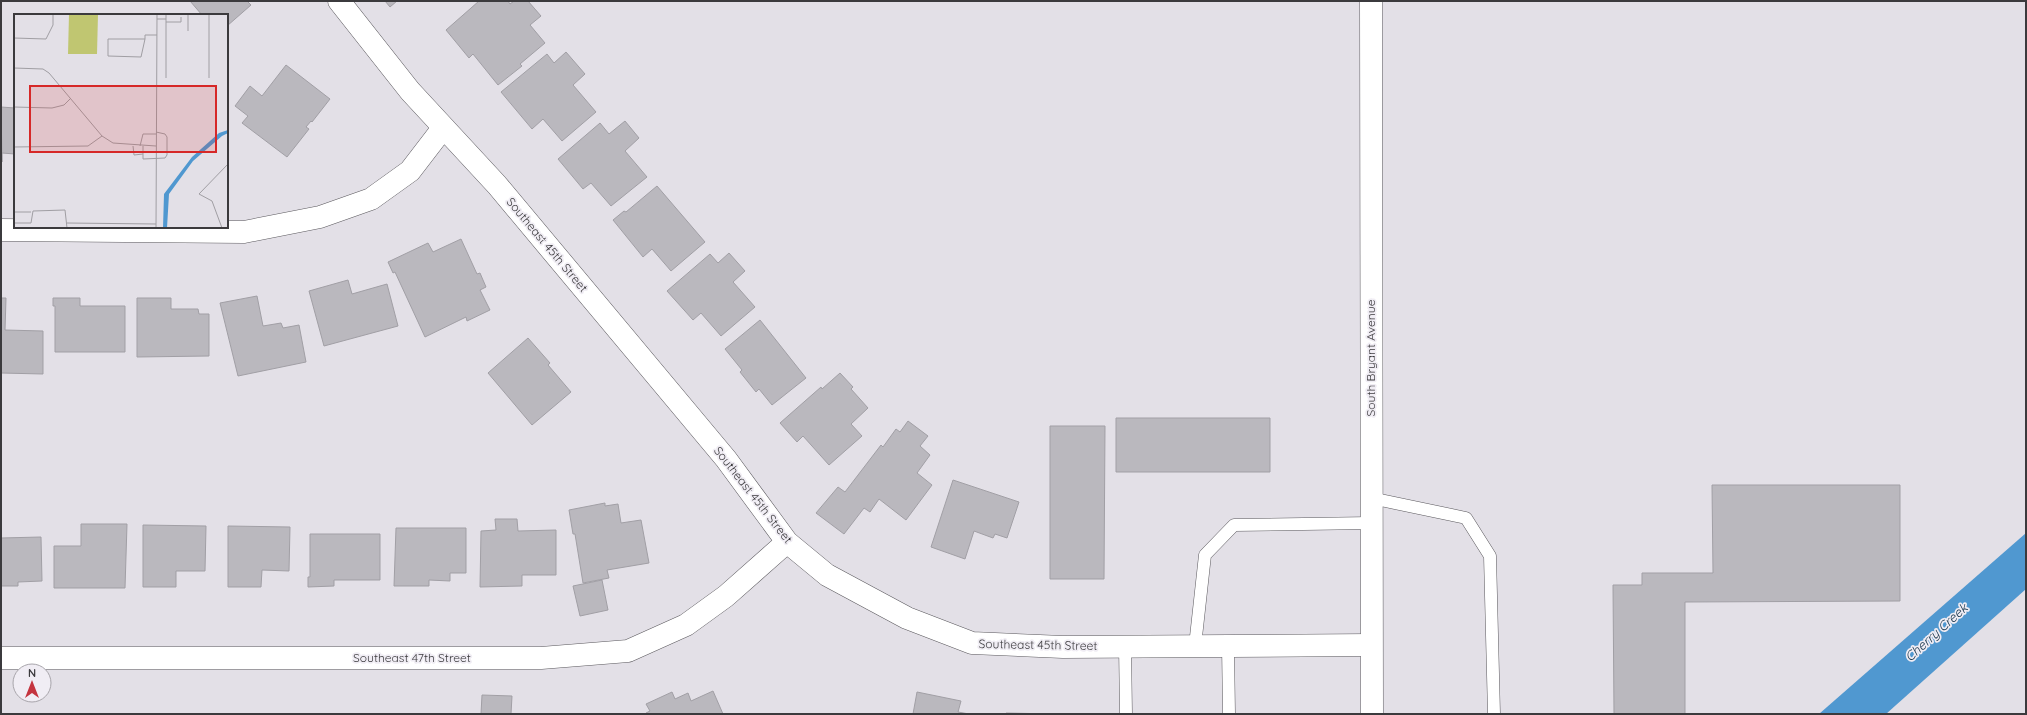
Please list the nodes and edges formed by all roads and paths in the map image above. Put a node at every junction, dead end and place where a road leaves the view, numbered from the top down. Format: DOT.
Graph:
graph roads {
  1 [pos="339,1"];
  2 [pos="1371,1"];
  3 [pos="443,128"];
  4 [pos="1,230"];
  5 [pos="1371,498"];
  6 [pos="1371,523"];
  7 [pos="787,542"];
  8 [pos="1371,645"];
  9 [pos="1125,646"];
  10 [pos="1195,646"];
  11 [pos="1228,646"];
  12 [pos="1,658"];
  13 [pos="1126,714"];
  14 [pos="1229,714"];
  15 [pos="1372,714"];
  16 [pos="1494,714"];
  1 -- 3 [label="street, Southeast 45th Street"];
  2 -- 5 [label="street, South Bryant Avenue"];
  3 -- 4 [label="street"];
  3 -- 7 [label="street, Southeast 45th Street"];
  5 -- 6 [label="street, South Bryant Avenue"];
  5 -- 16 [label="lane"];
  6 -- 8 [label="street, South Bryant Avenue"];
  6 -- 10 [label="lane"];
  7 -- 9 [label="street, Southeast 45th Street"];
  7 -- 12 [label="street, Southeast 47th Street"];
  8 -- 11 [label="street, Southeast 45th Street"];
  8 -- 15 [label="street, South Bryant Avenue"];
  9 -- 10 [label="street, Southeast 45th Street"];
  9 -- 13 [label="lane"];
  10 -- 11 [label="street, Southeast 45th Street"];
  11 -- 14 [label="lane"];
}
